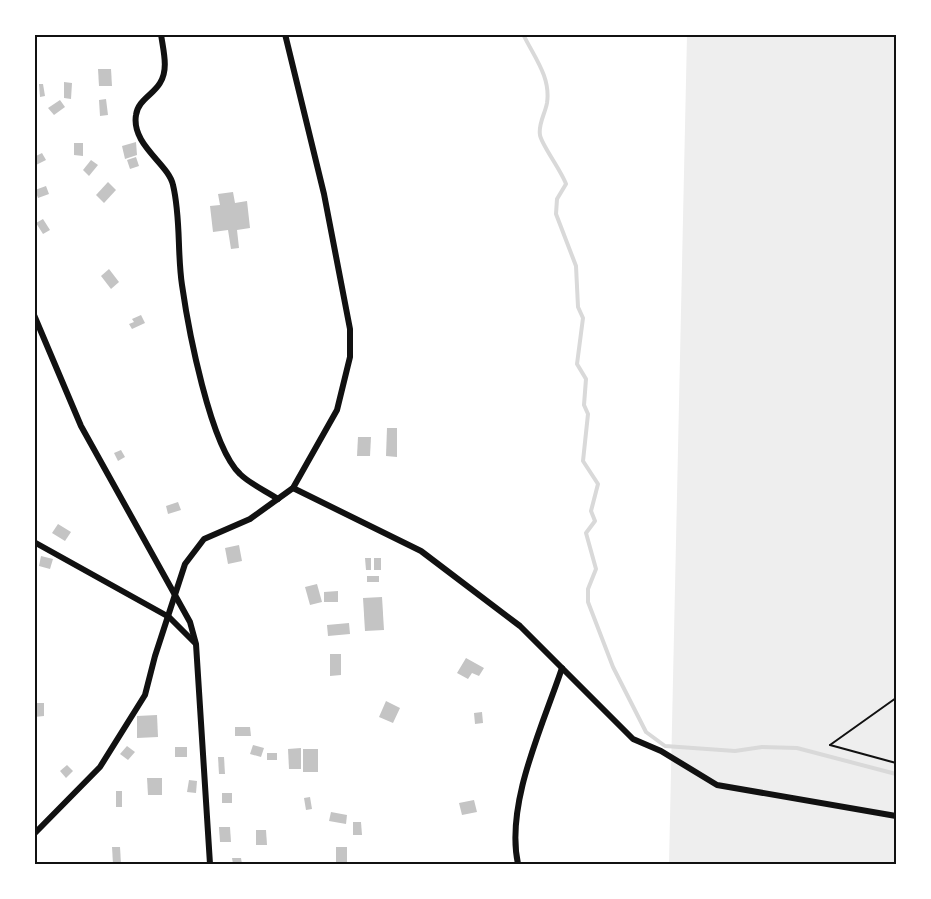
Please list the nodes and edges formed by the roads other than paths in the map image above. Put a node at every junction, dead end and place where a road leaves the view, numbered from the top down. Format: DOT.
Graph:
graph roads {
  1 [pos="161,34"];
  2 [pos="285,34"];
  3 [pos="34,315"];
  4 [pos="293,488"];
  5 [pos="278,499"];
  6 [pos="34,542"];
  7 [pos="176,600"];
  8 [pos="169,617"];
  9 [pos="196,644"];
  10 [pos="562,668"];
  11 [pos="897,816"];
  12 [pos="34,834"];
  13 [pos="210,864"];
  14 [pos="518,864"];
  1 -- 5 [label="street"];
  2 -- 4 [label="street"];
  3 -- 7 [label="street"];
  4 -- 5 [label="street"];
  4 -- 10 [label="street"];
  5 -- 7 [label="street"];
  6 -- 8 [label="street"];
  7 -- 8 [label="street"];
  7 -- 9 [label="street"];
  8 -- 9 [label="street"];
  8 -- 12 [label="street"];
  9 -- 13 [label="street"];
  10 -- 11 [label="street"];
  10 -- 14 [label="street"];
}
